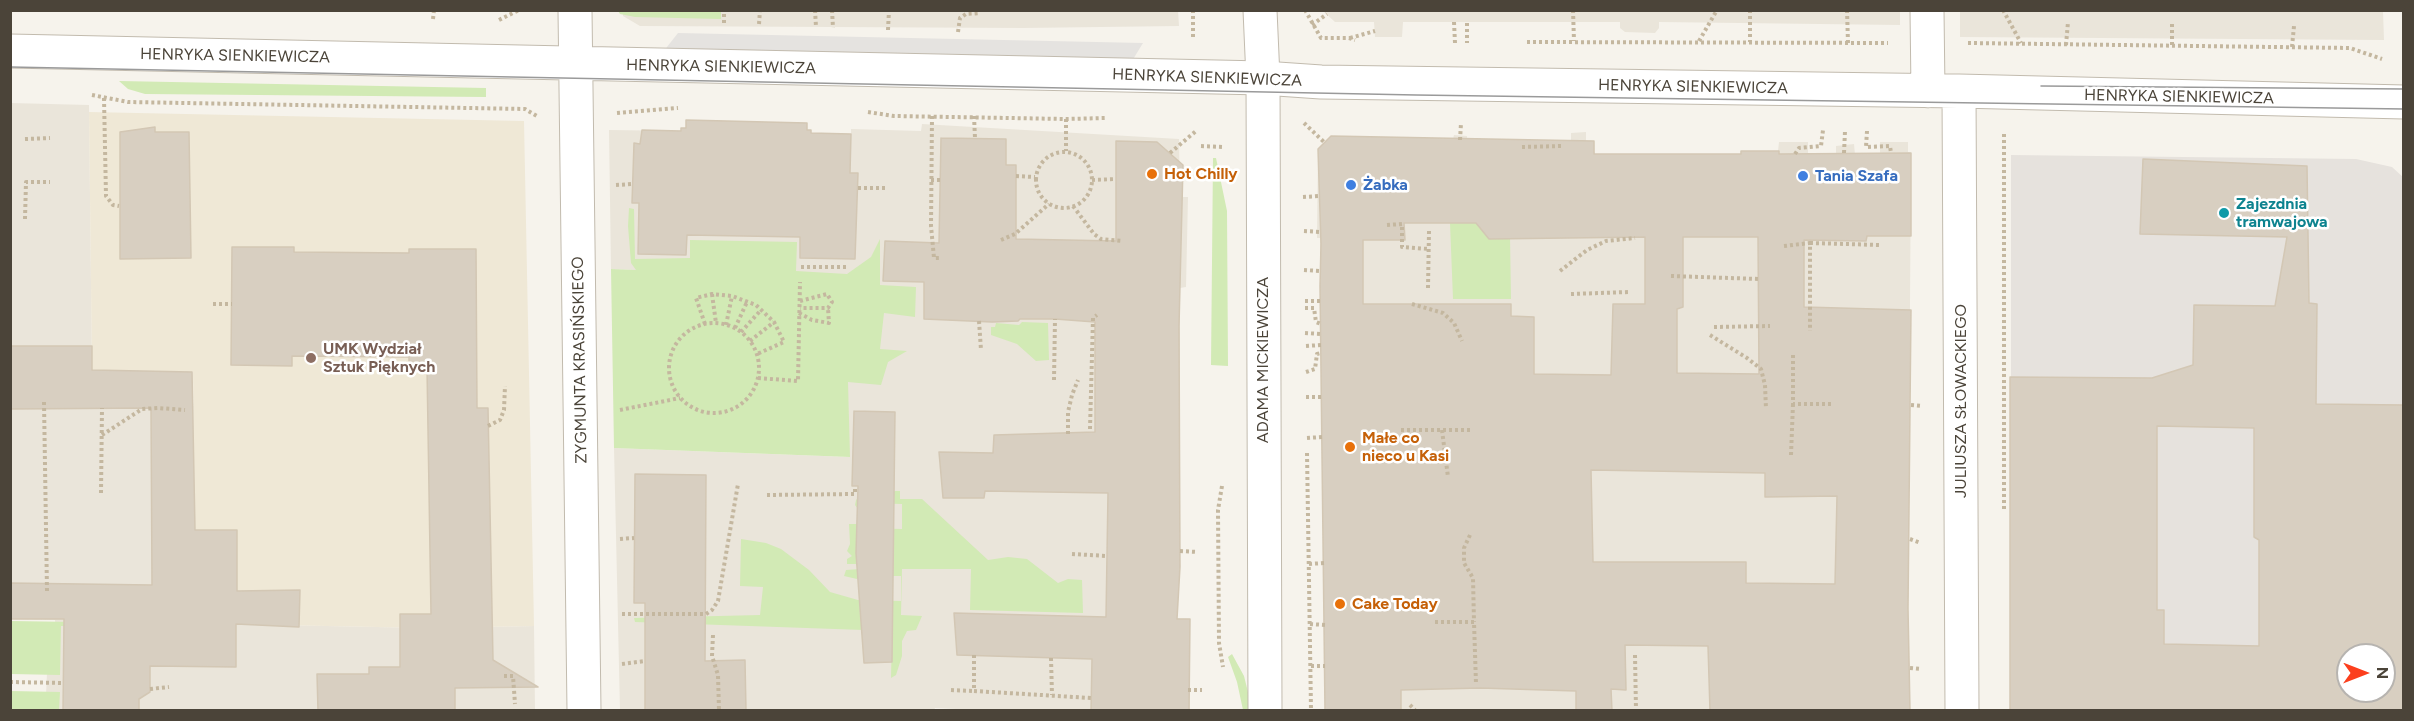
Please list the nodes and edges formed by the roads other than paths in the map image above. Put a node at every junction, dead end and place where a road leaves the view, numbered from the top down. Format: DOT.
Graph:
graph roads {
  1 [pos="575,10"];
  2 [pos="1260,10"];
  3 [pos="1927,10"];
  4 [pos="10,51"];
  5 [pos="576,64"];
  6 [pos="1263,78"];
  7 [pos="1943,91"];
  8 [pos="2403,102"];
  9 [pos="584,711"];
  10 [pos="1265,711"];
  11 [pos="1962,711"];
  1 -- 5 [label="street, ZYGMUNTA KRASIŃSKIEGO"];
  2 -- 6 [label="street, ADAMA MICKIEWICZA"];
  3 -- 7 [label="street, JULIUSZA SŁOWACKIEGO"];
  4 -- 5 [label="street, HENRYKA SIENKIEWICZA"];
  5 -- 6 [label="street, HENRYKA SIENKIEWICZA"];
  5 -- 9 [label="street, ZYGMUNTA KRASIŃSKIEGO"];
  6 -- 7 [label="street, HENRYKA SIENKIEWICZA"];
  6 -- 10 [label="street, ADAMA MICKIEWICZA"];
  7 -- 8 [label="street, HENRYKA SIENKIEWICZA"];
  7 -- 11 [label="street, JULIUSZA SŁOWACKIEGO"];
}
